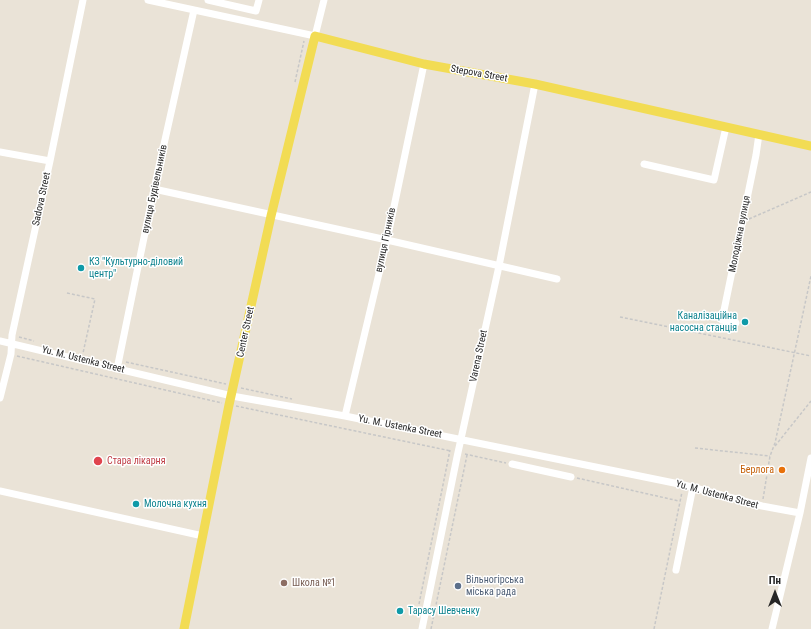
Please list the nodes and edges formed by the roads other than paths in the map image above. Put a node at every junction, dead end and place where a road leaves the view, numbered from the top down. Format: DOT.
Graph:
graph roads {
  1 [pos="82,0"];
  2 [pos="148,0"];
  3 [pos="208,0"];
  4 [pos="259,0"];
  5 [pos="324,0"];
  6 [pos="179,3"];
  7 [pos="194,10"];
  8 [pos="315,36"];
  9 [pos="424,64"];
  10 [pos="535,84"];
  11 [pos="726,127"];
  12 [pos="759,134"];
  13 [pos="811,146"];
  14 [pos="0,152"];
  15 [pos="50,161"];
  16 [pos="644,164"];
  17 [pos="154,189"];
  18 [pos="271,216"];
  19 [pos="386,240"];
  20 [pos="499,266"];
  21 [pos="557,279"];
  22 [pos="736,323"];
  23 [pos="0,340"];
  24 [pos="11,343"];
  25 [pos="117,369"];
  26 [pos="232,396"];
  27 [pos="0,398"];
  28 [pos="345,416"];
  29 [pos="461,440"];
  30 [pos="811,458"];
  31 [pos="512,464"];
  32 [pos="571,477"];
  33 [pos="693,488"];
  34 [pos="0,491"];
  35 [pos="800,513"];
  36 [pos="203,536"];
  37 [pos="676,570"];
  38 [pos="184,629"];
  39 [pos="422,629"];
  40 [pos="772,629"];
  1 -- 15 [label="street, Sadova Street"];
  2 -- 6 [label="street, Stepova Street"];
  3 -- 4 [label="street"];
  5 -- 8 [label="street"];
  6 -- 7 [label="street, Stepova Street"];
  7 -- 8 [label="street, Stepova Street"];
  7 -- 17 [label="street, вулиця Будівельників"];
  8 -- 9 [label="main road, Stepova Street"];
  8 -- 18 [label="main road, Center Street"];
  9 -- 10 [label="main road, Stepova Street"];
  9 -- 19 [label="street, вулиця Гірників"];
  10 -- 11 [label="main road, Stepova Street"];
  10 -- 20 [label="street, Varena Street"];
  11 -- 12 [label="main road, Stepova Street"];
  11 -- 16 [label="street"];
  12 -- 13 [label="main road, Stepova Street"];
  12 -- 22 [label="street, Молодіжна вулиця"];
  14 -- 15 [label="street"];
  15 -- 24 [label="street, Sadova Street"];
  17 -- 18 [label="street"];
  17 -- 25 [label="street, вулиця Будівельників"];
  18 -- 19 [label="street"];
  18 -- 26 [label="main road, Center Street"];
  19 -- 20 [label="street"];
  19 -- 28 [label="street, вулиця Гірників"];
  20 -- 21 [label="street"];
  20 -- 29 [label="street, Varena Street"];
  23 -- 24 [label="street, Yu. M. Ustenka Street"];
  24 -- 25 [label="street, Yu. M. Ustenka Street"];
  24 -- 27 [label="street, Sadova Street"];
  25 -- 26 [label="street, Yu. M. Ustenka Street"];
  26 -- 28 [label="street, Yu. M. Ustenka Street"];
  26 -- 36 [label="main road, Center Street"];
  28 -- 29 [label="street, Yu. M. Ustenka Street"];
  29 -- 33 [label="street, Yu. M. Ustenka Street"];
  29 -- 39 [label="street, Varena Street"];
  30 -- 35 [label="street"];
  31 -- 32 [label="street"];
  33 -- 35 [label="street, Yu. M. Ustenka Street"];
  33 -- 37 [label="street"];
  34 -- 36 [label="street"];
  35 -- 40 [label="street"];
  36 -- 38 [label="main road, Center Street"];
}
